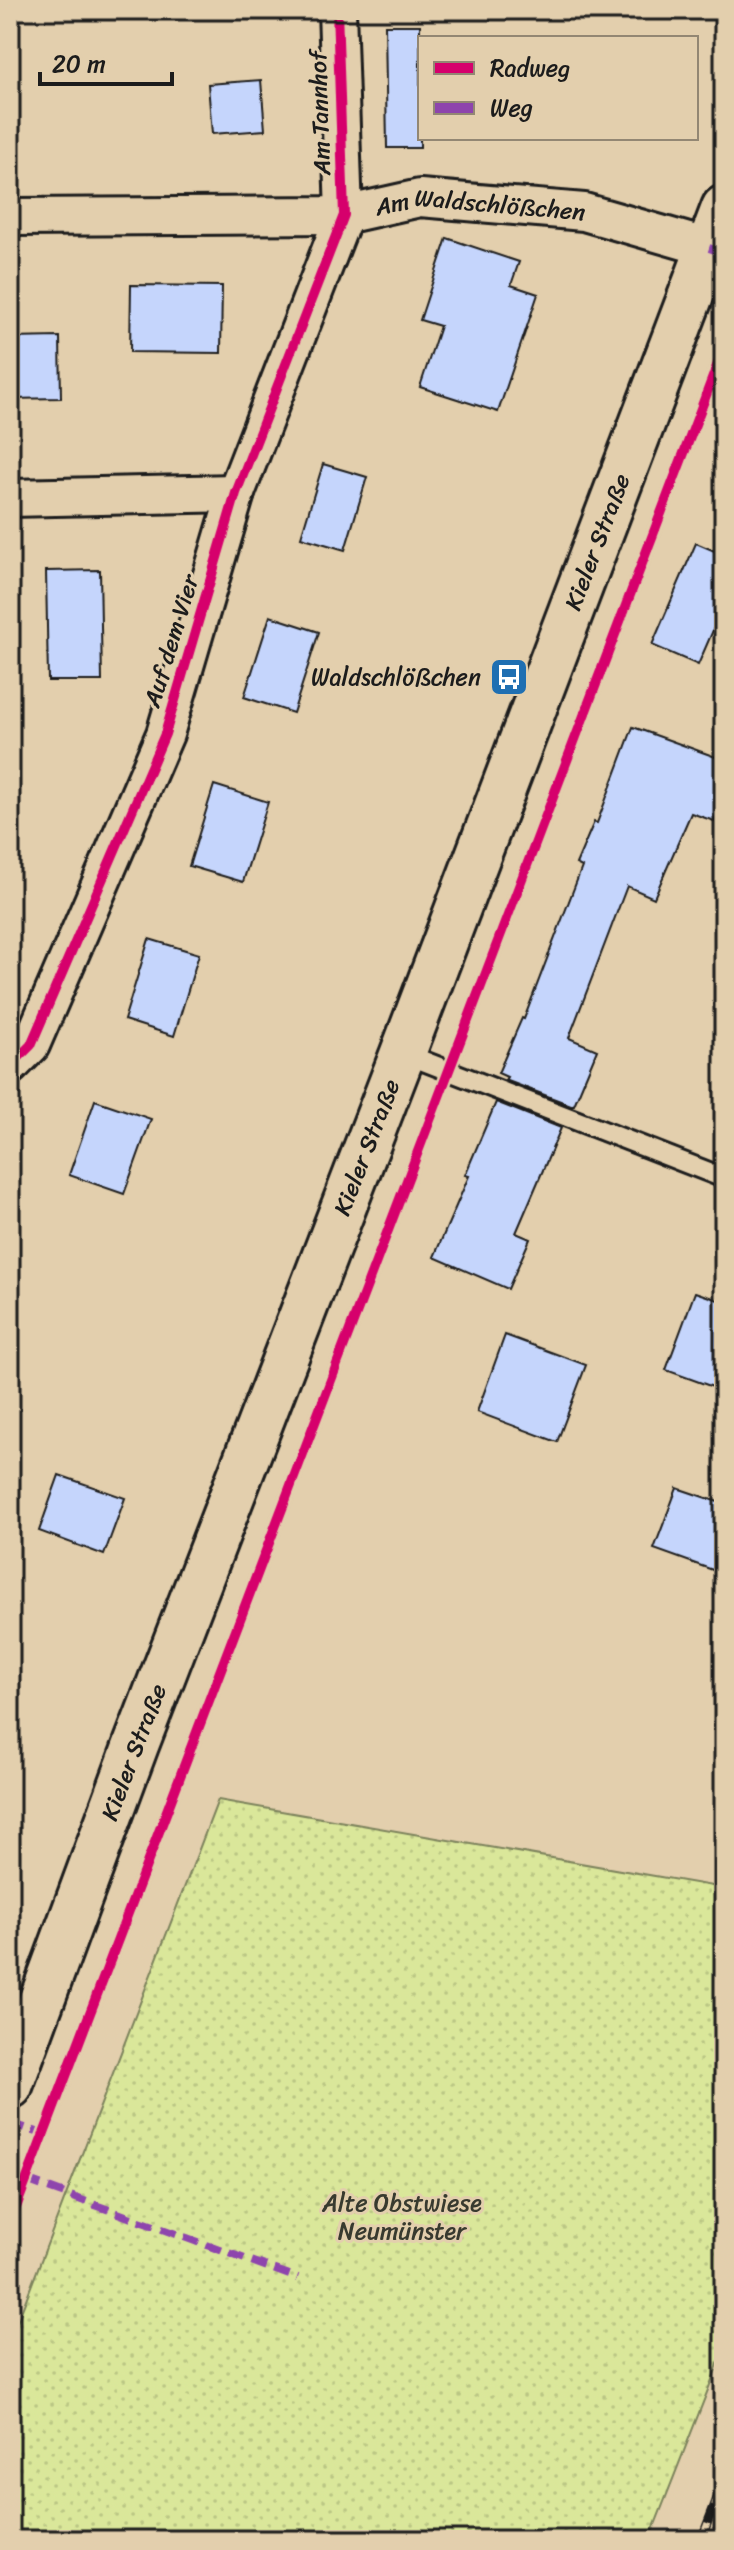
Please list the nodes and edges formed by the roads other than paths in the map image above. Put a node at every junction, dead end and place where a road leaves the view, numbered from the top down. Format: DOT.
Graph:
graph roads {
  1 [pos="337,10"];
  2 [pos="724,208"];
  3 [pos="344,215"];
  4 [pos="10,217"];
  5 [pos="709,248"];
  6 [pos="236,493"];
  7 [pos="10,498"];
  8 [pos="403,1053"];
  9 [pos="10,1066"];
  10 [pos="724,1178"];
  11 [pos="10,2086"];
  1 -- 3 [label="street, Am Tannhof"];
  2 -- 5 [label="main road, Kieler Straße"];
  3 -- 4 [label="street, Am Waldschlößchen"];
  3 -- 5 [label="street, Am Waldschlößchen"];
  3 -- 6 [label="street, Auf dem Vier"];
  5 -- 8 [label="main road, Kieler Straße"];
  6 -- 7 [label="street"];
  6 -- 9 [label="street, Auf dem Vier"];
  8 -- 10 [label="lane"];
  8 -- 11 [label="main road, Kieler Straße"];
}
